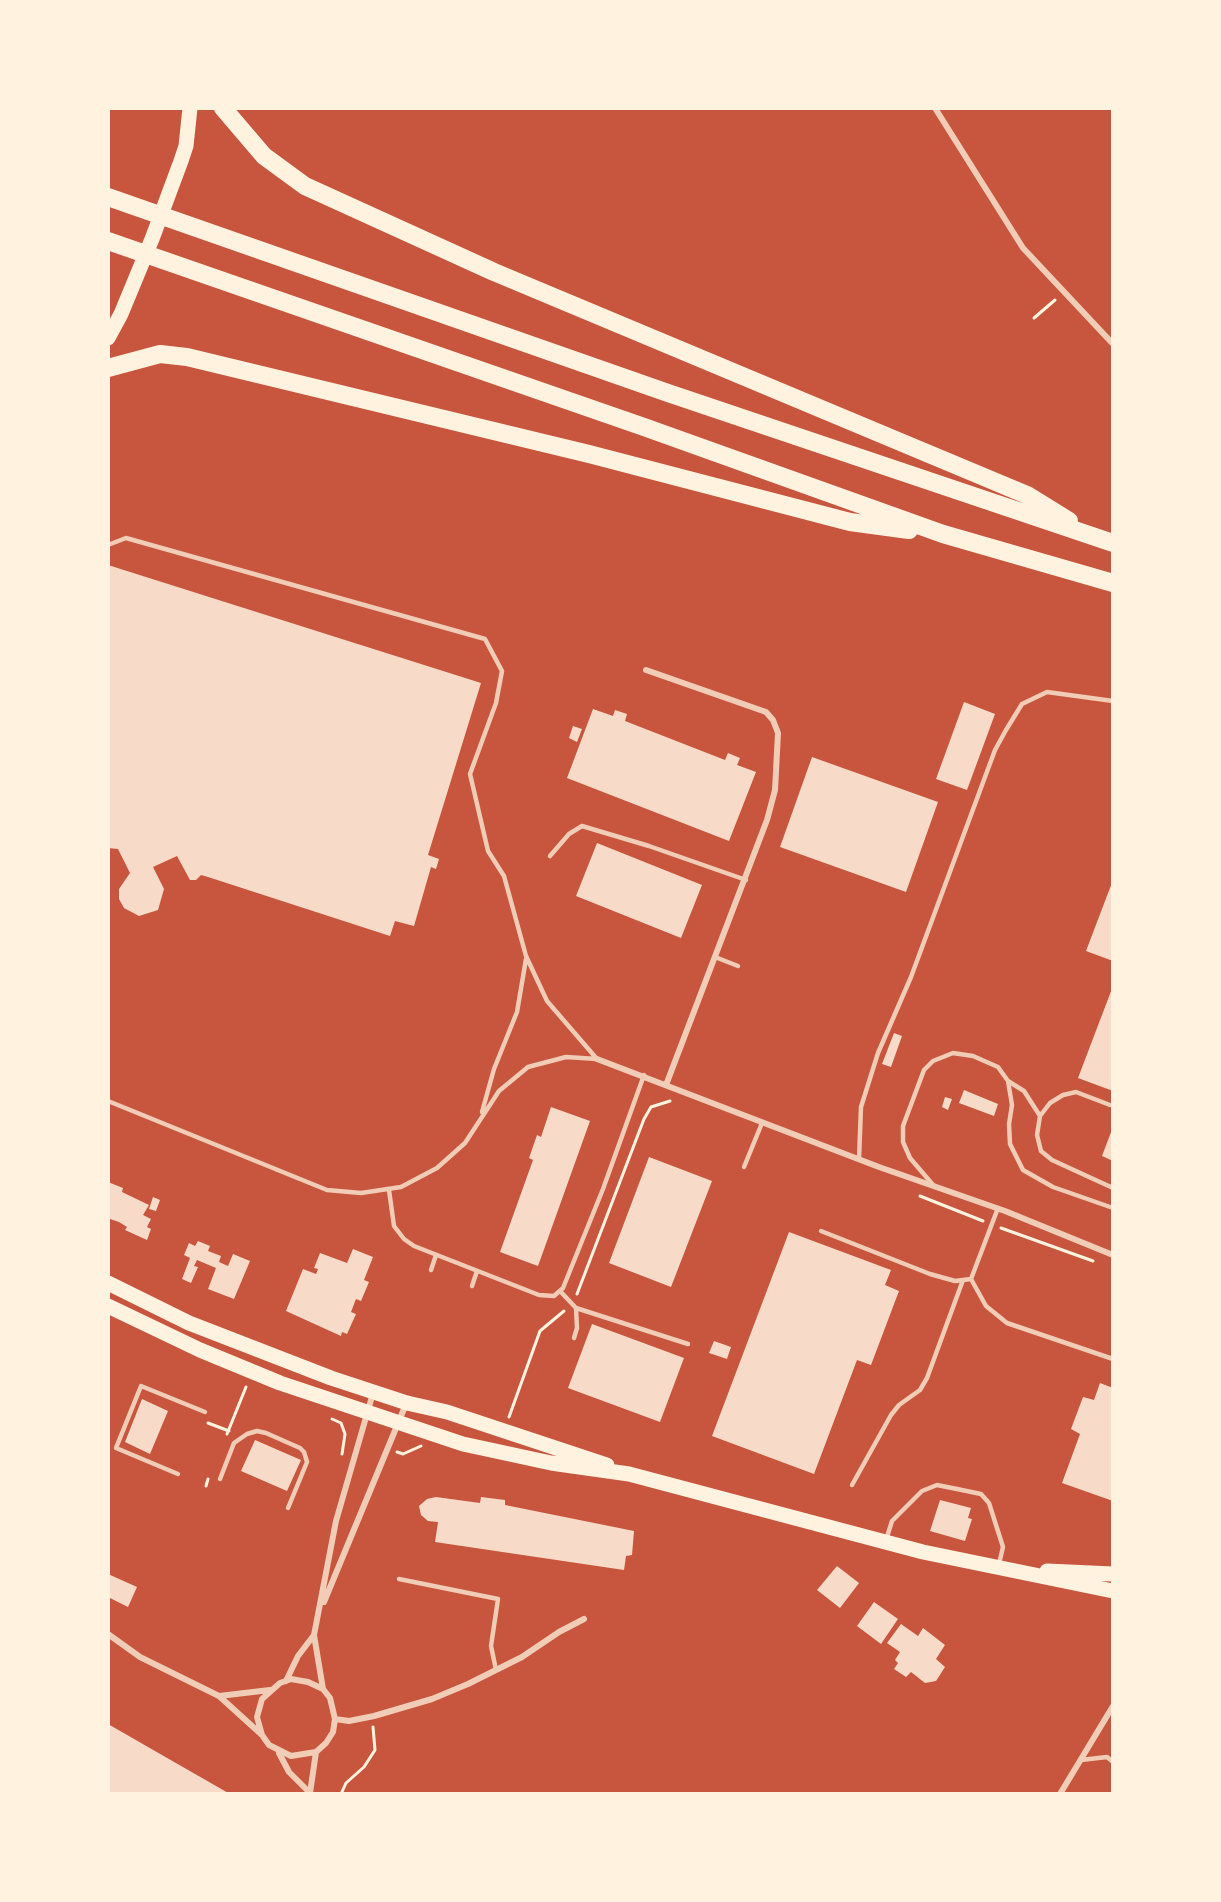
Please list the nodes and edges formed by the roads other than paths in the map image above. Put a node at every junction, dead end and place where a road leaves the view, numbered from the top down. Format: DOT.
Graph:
graph roads {
  1 [pos="190,108"];
  2 [pos="223,108"];
  3 [pos="935,108"];
  4 [pos="108,197"];
  5 [pos="108,241"];
  6 [pos="108,338"];
  7 [pos="1113,344"];
  8 [pos="108,368"];
  9 [pos="944,534"];
  10 [pos="1105,541"];
  11 [pos="108,545"];
  12 [pos="1113,584"];
  13 [pos="646,670"];
  14 [pos="1113,701"];
  15 [pos="550,856"];
  16 [pos="746,880"];
  17 [pos="526,956"];
  18 [pos="716,957"];
  19 [pos="738,966"];
  20 [pos="597,1059"];
  21 [pos="644,1075"];
  22 [pos="1008,1081"];
  23 [pos="666,1085"];
  24 [pos="108,1101"];
  25 [pos="1110,1105"];
  26 [pos="481,1116"];
  27 [pos="1040,1116"];
  28 [pos="762,1123"];
  29 [pos="859,1159"];
  30 [pos="744,1167"];
  31 [pos="934,1186"];
  32 [pos="1113,1188"];
  33 [pos="389,1190"];
  34 [pos="998,1208"];
  35 [pos="1113,1208"];
  36 [pos="821,1231"];
  37 [pos="436,1255"];
  38 [pos="1113,1255"];
  39 [pos="431,1270"];
  40 [pos="477,1271"];
  41 [pos="971,1279"];
  42 [pos="963,1280"];
  43 [pos="108,1284"];
  44 [pos="472,1286"];
  45 [pos="560,1291"];
  46 [pos="108,1306"];
  47 [pos="576,1308"];
  48 [pos="574,1338"];
  49 [pos="688,1344"];
  50 [pos="1113,1359"];
  51 [pos="374,1393"];
  52 [pos="407,1403"];
  53 [pos="205,1412"];
  54 [pos="366,1413"];
  55 [pos="398,1424"];
  56 [pos="178,1474"];
  57 [pos="629,1474"];
  58 [pos="220,1479"];
  59 [pos="852,1485"];
  60 [pos="288,1508"];
  61 [pos="886,1542"];
  62 [pos="1000,1569"];
  63 [pos="1113,1574"];
  64 [pos="399,1580"];
  65 [pos="1113,1591"];
  66 [pos="319,1614"];
  67 [pos="584,1618"];
  68 [pos="108,1634"];
  69 [pos="314,1635"];
  70 [pos="496,1670"];
  71 [pos="286,1681"];
  72 [pos="323,1689"];
  73 [pos="270,1690"];
  74 [pos="219,1696"];
  75 [pos="1113,1706"];
  76 [pos="335,1719"];
  77 [pos="262,1735"];
  78 [pos="279,1752"];
  79 [pos="316,1752"];
  80 [pos="1081,1760"];
  81 [pos="1113,1762"];
  82 [pos="310,1793"];
  83 [pos="1060,1794"];
  1 -- 6 [label="main road"];
  2 -- 10 [label="highway"];
  3 -- 7 [label="street"];
  4 -- 10 [label="highway"];
  5 -- 9 [label="highway"];
  8 -- 9 [label="highway"];
  9 -- 12 [label="highway"];
  11 -- 17 [label="lane"];
  13 -- 16 [label="street"];
  14 -- 29 [label="lane"];
  15 -- 16 [label="lane"];
  16 -- 18 [label="street"];
  17 -- 20 [label="lane"];
  17 -- 26 [label="lane"];
  18 -- 19 [label="lane"];
  18 -- 23 [label="street"];
  20 -- 21 [label="street"];
  20 -- 26 [label="lane"];
  21 -- 23 [label="street"];
  21 -- 45 [label="lane"];
  22 -- 27 [label="lane"];
  22 -- 31 [label="lane"];
  22 -- 35 [label="lane"];
  23 -- 28 [label="street"];
  24 -- 33 [label="lane"];
  25 -- 27 [label="lane"];
  26 -- 33 [label="lane"];
  27 -- 32 [label="lane"];
  28 -- 29 [label="street"];
  28 -- 30 [label="lane"];
  29 -- 31 [label="street"];
  31 -- 34 [label="street"];
  33 -- 37 [label="lane"];
  34 -- 38 [label="street"];
  34 -- 41 [label="lane"];
  36 -- 42 [label="lane"];
  37 -- 39 [label="lane"];
  37 -- 40 [label="lane"];
  40 -- 44 [label="lane"];
  40 -- 45 [label="lane"];
  41 -- 42 [label="lane"];
  41 -- 50 [label="lane"];
  42 -- 59 [label="lane"];
  43 -- 51 [label="main road"];
  45 -- 47 [label="lane"];
  46 -- 54 [label="main road"];
  47 -- 48 [label="lane"];
  47 -- 49 [label="lane"];
  51 -- 52 [label="main road"];
  51 -- 54 [label="street"];
  52 -- 55 [label="street"];
  52 -- 57 [label="main road"];
  53 -- 56 [label="lane"];
  54 -- 55 [label="main road"];
  54 -- 66 [label="street"];
  55 -- 57 [label="main road"];
  55 -- 66 [label="street"];
  57 -- 61 [label="main road"];
  58 -- 60 [label="lane"];
  61 -- 62 [label="main road"];
  61 -- 62 [label="lane"];
  62 -- 63 [label="main road"];
  62 -- 65 [label="main road"];
  64 -- 70 [label="lane"];
  66 -- 69 [label="street"];
  67 -- 70 [label="street"];
  68 -- 74 [label="street"];
  69 -- 71 [label="street"];
  69 -- 72 [label="street"];
  70 -- 76 [label="street"];
  71 -- 72 [label="street"];
  71 -- 73 [label="street"];
  72 -- 76 [label="street"];
  73 -- 74 [label="street"];
  73 -- 77 [label="street"];
  74 -- 77 [label="street"];
  75 -- 80 [label="street"];
  76 -- 79 [label="street"];
  77 -- 78 [label="street"];
  78 -- 79 [label="street"];
  78 -- 82 [label="street"];
  79 -- 82 [label="street"];
  80 -- 81 [label="lane"];
  80 -- 83 [label="street"];
}
